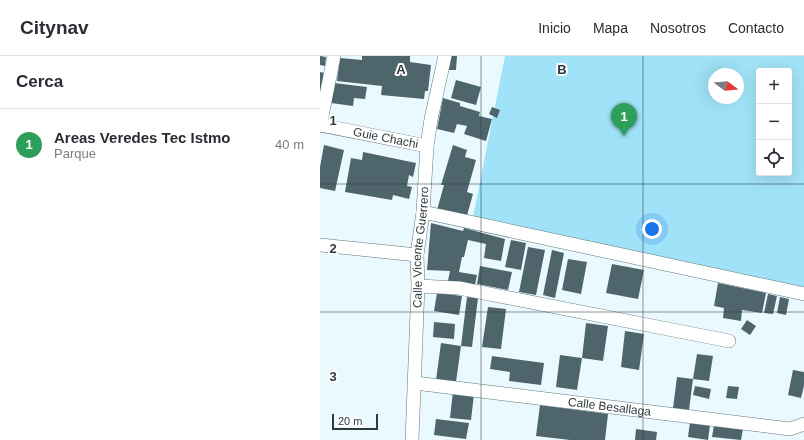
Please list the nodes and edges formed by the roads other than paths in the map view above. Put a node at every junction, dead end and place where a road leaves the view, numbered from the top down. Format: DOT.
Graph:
graph roads {
  1 [pos="334,56"];
  2 [pos="444,56"];
  3 [pos="320,126"];
  4 [pos="427,146"];
  5 [pos="424,212"];
  6 [pos="320,245"];
  7 [pos="417,255"];
  8 [pos="418,286"];
  9 [pos="804,294"];
  10 [pos="729,341"];
  11 [pos="415,383"];
  12 [pos="804,424"];
  13 [pos="790,435"];
  14 [pos="412,440"];
  1 -- 3 [label="street"];
  2 -- 4 [label="street, Calle Vicente Guerrero"];
  3 -- 4 [label="street, Guie Chachi"];
  4 -- 5 [label="street, Calle Vicente Guerrero"];
  5 -- 7 [label="street, Calle Vicente Guerrero"];
  5 -- 9 [label="street"];
  6 -- 7 [label="street"];
  7 -- 8 [label="street, Calle Vicente Guerrero"];
  8 -- 10 [label="street"];
  8 -- 11 [label="street, Calle Vicente Guerrero"];
  11 -- 13 [label="street, Calle Besallaga"];
  11 -- 14 [label="street, Calle Vicente Guerrero"];
  12 -- 13 [label="street, Calle Besallaga"];
}
